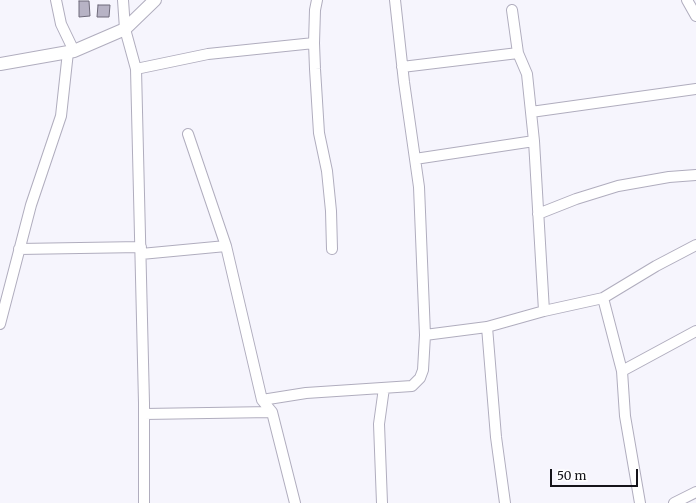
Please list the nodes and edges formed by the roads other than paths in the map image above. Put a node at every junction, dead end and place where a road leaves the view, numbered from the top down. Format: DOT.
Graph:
graph roads {
  1 [pos="56,0"];
  2 [pos="123,0"];
  3 [pos="155,0"];
  4 [pos="317,0"];
  5 [pos="395,0"];
  6 [pos="687,0"];
  7 [pos="512,10"];
  8 [pos="696,16"];
  9 [pos="125,29"];
  10 [pos="314,43"];
  11 [pos="71,52"];
  12 [pos="518,53"];
  13 [pos="0,64"];
  14 [pos="402,67"];
  15 [pos="136,69"];
  16 [pos="696,89"];
  17 [pos="531,112"];
  18 [pos="188,134"];
  19 [pos="534,141"];
  20 [pos="415,159"];
  21 [pos="696,175"];
  22 [pos="538,214"];
  23 [pos="226,246"];
  24 [pos="696,246"];
  25 [pos="332,249"];
  26 [pos="19,250"];
  27 [pos="141,251"];
  28 [pos="5,286"];
  29 [pos="603,298"];
  30 [pos="544,311"];
  31 [pos="0,324"];
  32 [pos="487,327"];
  33 [pos="696,331"];
  34 [pos="425,334"];
  35 [pos="622,371"];
  36 [pos="384,388"];
  37 [pos="262,400"];
  38 [pos="272,412"];
  39 [pos="144,414"];
  40 [pos="696,492"];
  41 [pos="144,503"];
  42 [pos="295,503"];
  43 [pos="382,503"];
  44 [pos="505,503"];
  45 [pos="640,503"];
  46 [pos="674,503"];
  1 -- 11 [label="street"];
  2 -- 9 [label="street"];
  3 -- 9 [label="street"];
  4 -- 10 [label="street"];
  5 -- 14 [label="street"];
  6 -- 8 [label="street"];
  7 -- 12 [label="street"];
  9 -- 11 [label="street"];
  9 -- 15 [label="street"];
  10 -- 15 [label="street"];
  10 -- 25 [label="street"];
  11 -- 13 [label="street"];
  11 -- 26 [label="street"];
  12 -- 14 [label="street"];
  12 -- 17 [label="street"];
  14 -- 20 [label="street"];
  15 -- 27 [label="street"];
  16 -- 17 [label="street"];
  17 -- 19 [label="street"];
  18 -- 23 [label="street"];
  19 -- 20 [label="street"];
  19 -- 22 [label="street"];
  20 -- 34 [label="street"];
  21 -- 22 [label="street"];
  22 -- 30 [label="street"];
  23 -- 27 [label="street"];
  23 -- 37 [label="street"];
  24 -- 29 [label="street"];
  26 -- 27 [label="street"];
  26 -- 28 [label="street"];
  27 -- 39 [label="street"];
  28 -- 31 [label="street"];
  29 -- 30 [label="street"];
  29 -- 35 [label="street"];
  30 -- 32 [label="street"];
  32 -- 34 [label="street"];
  32 -- 44 [label="street"];
  33 -- 35 [label="street"];
  34 -- 36 [label="street"];
  35 -- 45 [label="street"];
  36 -- 37 [label="street"];
  36 -- 43 [label="street"];
  37 -- 38 [label="street"];
  38 -- 39 [label="street"];
  38 -- 42 [label="street"];
  39 -- 41 [label="street"];
  40 -- 46 [label="street"];
}
